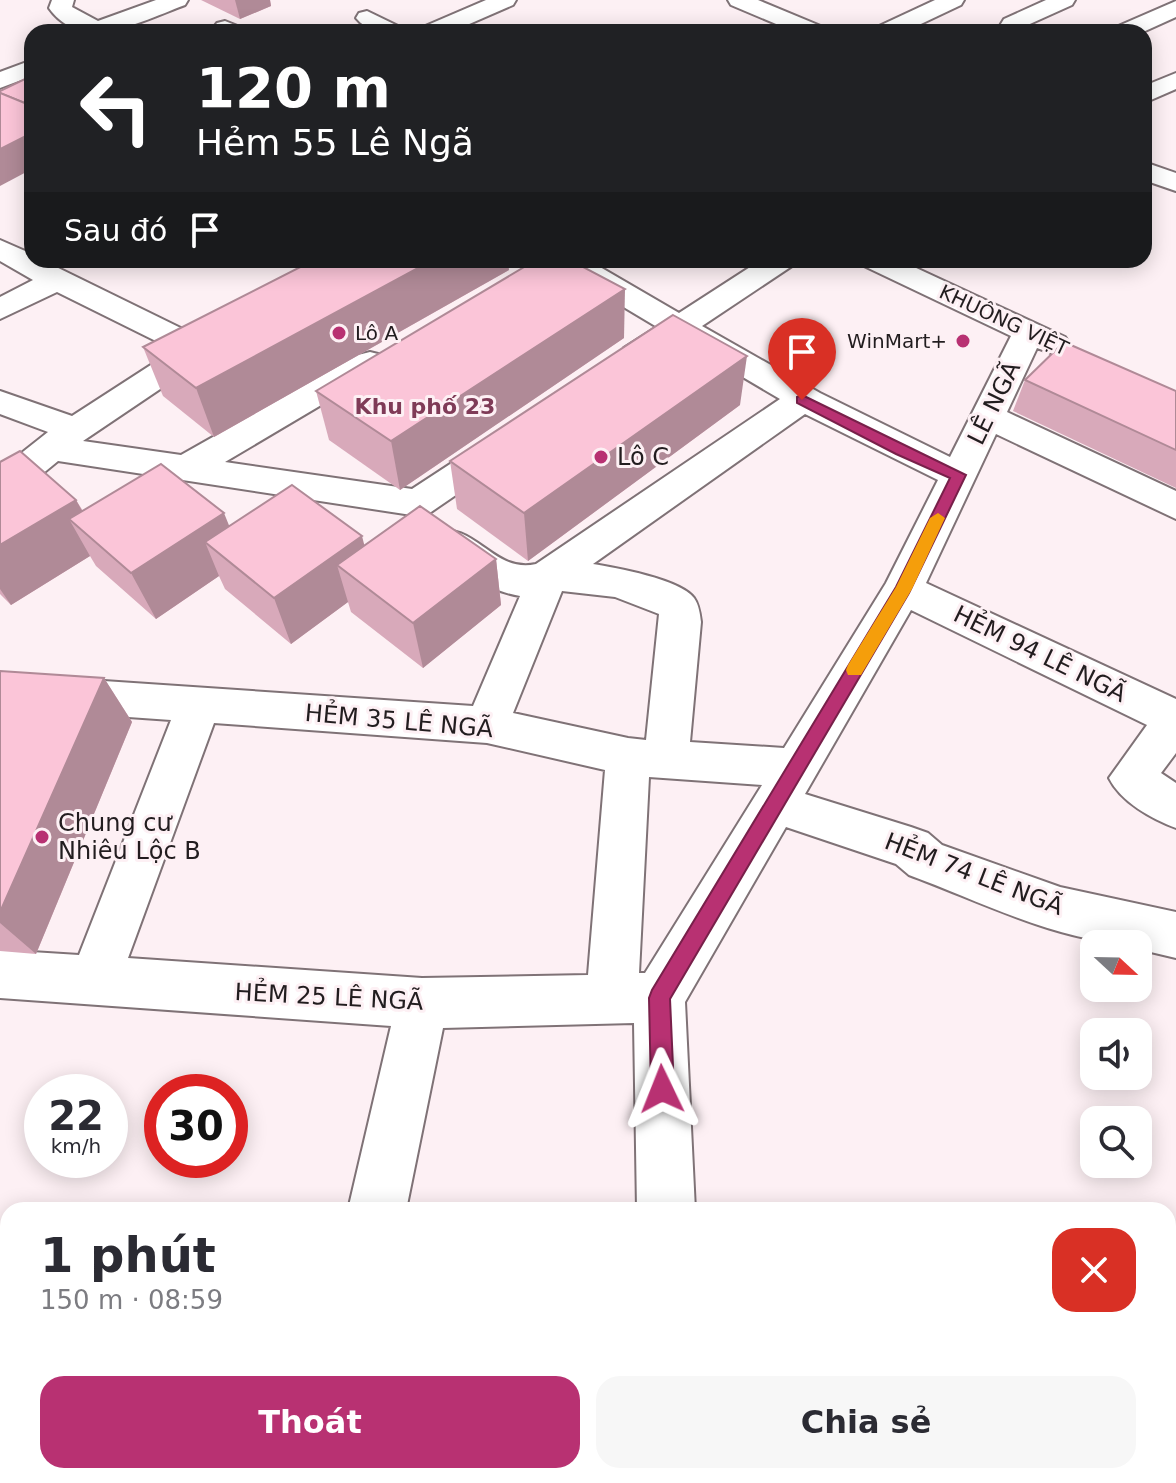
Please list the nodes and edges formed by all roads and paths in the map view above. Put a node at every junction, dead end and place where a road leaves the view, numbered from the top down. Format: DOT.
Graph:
graph roads {
  1 [pos="63,0"];
  2 [pos="177,0"];
  3 [pos="505,0"];
  4 [pos="739,0"];
  5 [pos="910,0"];
  6 [pos="1064,0"];
  7 [pos="447,5"];
  8 [pos="943,5"];
  9 [pos="1176,8"];
  10 [pos="470,15"];
  11 [pos="367,18"];
  12 [pos="84,24"];
  13 [pos="116,24"];
  14 [pos="378,24"];
  15 [pos="449,24"];
  16 [pos="796,24"];
  17 [pos="902,24"];
  18 [pos="1012,24"];
  19 [pos="1141,24"];
  20 [pos="1176,80"];
  21 [pos="1152,91"];
  22 [pos="1152,173"];
  23 [pos="1176,183"];
  24 [pos="24,234"];
  25 [pos="0,247"];
  26 [pos="24,261"];
  27 [pos="36,268"];
  28 [pos="567,268"];
  29 [pos="769,268"];
  30 [pos="892,268"];
  31 [pos="56,280"];
  32 [pos="0,310"];
  33 [pos="679,326"];
  34 [pos="230,331"];
  35 [pos="1029,332"];
  36 [pos="396,347"];
  37 [pos="196,348"];
  38 [pos="1084,358"];
  39 [pos="603,377"];
  40 [pos="802,400"];
  41 [pos="0,402"];
  42 [pos="987,416"];
  43 [pos="525,431"];
  44 [pos="63,439"];
  45 [pos="185,469"];
  46 [pos="958,475"];
  47 [pos="0,489"];
  48 [pos="418,503"];
  49 [pos="1176,506"];
  50 [pos="548,576"];
  51 [pos="903,589"];
  52 [pos="0,691"];
  53 [pos="198,707"];
  54 [pos="1176,719"];
  55 [pos="487,725"];
  56 [pos="647,758"];
  57 [pos="786,786"];
  58 [pos="1176,808"];
  59 [pos="1176,935"];
  60 [pos="0,974"];
  61 [pos="95,980"];
  62 [pos="636,998"];
  63 [pos="422,1003"];
  64 [pos="379,1202"];
  65 [pos="665,1202"];
  1 -- 12 [label="street"];
  2 -- 13 [label="street"];
  3 -- 10 [label="street"];
  4 -- 16 [label="street"];
  5 -- 8 [label="street"];
  6 -- 18 [label="street"];
  7 -- 10 [label="street"];
  8 -- 17 [label="street"];
  9 -- 19 [label="street"];
  10 -- 15 [label="street"];
  11 -- 14 [label="street"];
  20 -- 21 [label="street"];
  22 -- 23 [label="street"];
  24 -- 25 [label="street"];
  25 -- 26 [label="street"];
  27 -- 31 [label="street"];
  28 -- 33 [label="street"];
  29 -- 33 [label="street"];
  30 -- 35 [label="street, KHUÔNG VIỆT"];
  31 -- 32 [label="street"];
  31 -- 37 [label="street"];
  33 -- 39 [label="street"];
  33 -- 40 [label="street"];
  34 -- 37 [label="street"];
  35 -- 38 [label="street, KHUÔNG VIỆT"];
  35 -- 42 [label="street, LÊ NGÃ"];
  36 -- 45 [label="street"];
  37 -- 44 [label="street"];
  40 -- 46 [label="street"];
  40 -- 50 [label="street"];
  41 -- 44 [label="street"];
  42 -- 46 [label="street, LÊ NGÃ"];
  42 -- 49 [label="street"];
  43 -- 48 [label="street"];
  44 -- 45 [label="street"];
  44 -- 47 [label="street"];
  45 -- 48 [label="street"];
  46 -- 51 [label="street, LÊ NGÃ"];
  48 -- 50 [label="street"];
  50 -- 55 [label="street"];
  50 -- 56 [label="street"];
  51 -- 54 [label="street, HẺM 94 LÊ NGÃ"];
  51 -- 57 [label="street, LÊ NGÃ"];
  52 -- 53 [label="street, HẺM 35 LÊ NGÃ"];
  53 -- 55 [label="street, HẺM 35 LÊ NGÃ"];
  53 -- 61 [label="street"];
  54 -- 58 [label="street, HẺM 94 LÊ NGÃ"];
  55 -- 56 [label="street, HẺM 35 LÊ NGÃ"];
  56 -- 57 [label="street, HẺM 35 LÊ NGÃ"];
  56 -- 62 [label="street"];
  57 -- 59 [label="street, HẺM 74 LÊ NGÃ"];
  57 -- 62 [label="street, LÊ NGÃ"];
  60 -- 61 [label="street, HẺM 25 LÊ NGÃ"];
  61 -- 63 [label="street, HẺM 25 LÊ NGÃ"];
  62 -- 63 [label="street, HẺM 25 LÊ NGÃ"];
  62 -- 65 [label="street"];
  63 -- 64 [label="street"];
}
